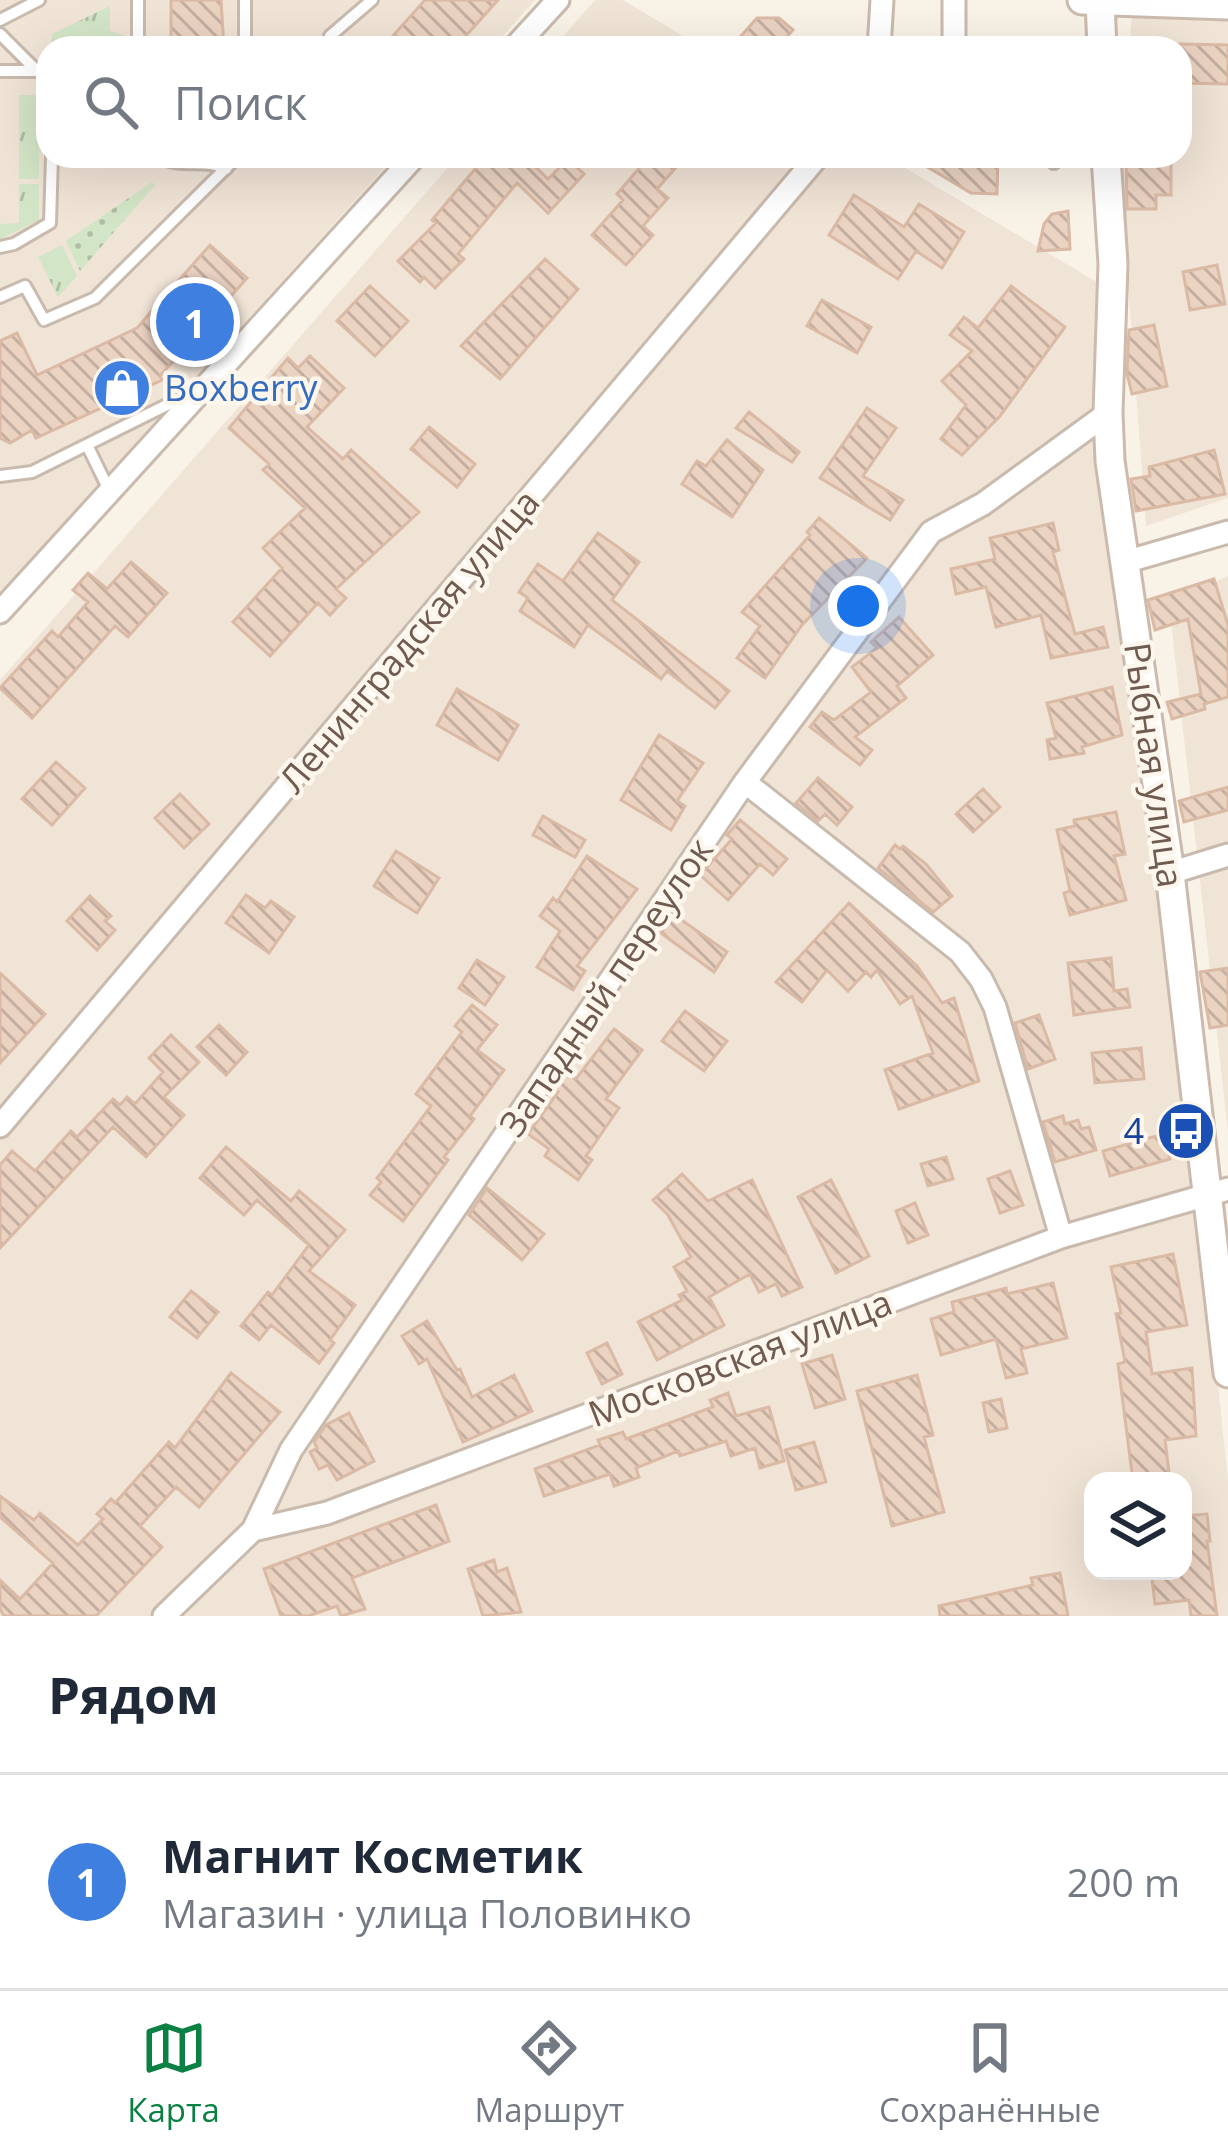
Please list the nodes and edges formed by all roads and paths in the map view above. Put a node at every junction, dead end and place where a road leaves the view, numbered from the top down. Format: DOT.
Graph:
graph roads {
  1 [pos="39,0"];
  2 [pos="138,0"];
  3 [pos="245,0"];
  4 [pos="372,0"];
  5 [pos="558,0"];
  6 [pos="882,0"];
  7 [pos="954,0"];
  8 [pos="1082,0"];
  9 [pos="1100,0"];
  10 [pos="1228,5"];
  11 [pos="0,20"];
  12 [pos="0,34"];
  13 [pos="138,36"];
  14 [pos="245,36"];
  15 [pos="330,36"];
  16 [pos="525,36"];
  17 [pos="880,36"];
  18 [pos="954,36"];
  19 [pos="1102,36"];
  20 [pos="36,65"];
  21 [pos="0,71"];
  22 [pos="36,71"];
  23 [pos="52,168"];
  24 [pos="223,168"];
  25 [pos="404,168"];
  26 [pos="808,168"];
  27 [pos="1107,168"];
  28 [pos="226,170"];
  29 [pos="0,247"];
  30 [pos="0,296"];
  31 [pos="202,388"];
  32 [pos="1108,413"];
  33 [pos="87,445"];
  34 [pos="0,476"];
  35 [pos="109,490"];
  36 [pos="1228,532"];
  37 [pos="1125,562"];
  38 [pos="0,612"];
  39 [pos="745,782"];
  40 [pos="1228,855"];
  41 [pos="1170,873"];
  42 [pos="0,1126"];
  43 [pos="1218,1191"];
  44 [pos="1061,1238"];
  45 [pos="1228,1373"];
  46 [pos="253,1530"];
  47 [pos="164,1616"];
  1 -- 11 [label="lane"];
  2 -- 13 [label="lane"];
  3 -- 14 [label="lane"];
  4 -- 15 [label="lane"];
  5 -- 16 [label="street"];
  6 -- 17 [label="street"];
  7 -- 18 [label="street"];
  8 -- 9 [label="street"];
  9 -- 10 [label="street"];
  9 -- 19 [label="street"];
  12 -- 20 [label="lane"];
  21 -- 22 [label="lane"];
  23 -- 29 [label="lane"];
  24 -- 28 [label="lane"];
  25 -- 31 [label="street"];
  26 -- 42 [label="street, Ленинградская улица"];
  27 -- 32 [label="street, Рыбная улица"];
  28 -- 30 [label="lane"];
  31 -- 33 [label="lane"];
  31 -- 35 [label="street"];
  32 -- 37 [label="street, Рыбная улица"];
  32 -- 39 [label="street, Западный переулок"];
  33 -- 34 [label="lane"];
  33 -- 35 [label="lane"];
  35 -- 38 [label="street"];
  36 -- 37 [label="street"];
  37 -- 41 [label="street, Рыбная улица"];
  39 -- 44 [label="street"];
  39 -- 46 [label="street, Западный переулок"];
  40 -- 41 [label="street"];
  41 -- 43 [label="street, Рыбная улица"];
  43 -- 44 [label="street, Московская улица"];
  43 -- 45 [label="street, Рыбная улица"];
  44 -- 46 [label="street, Московская улица"];
  46 -- 47 [label="street, Западный переулок"];
}
